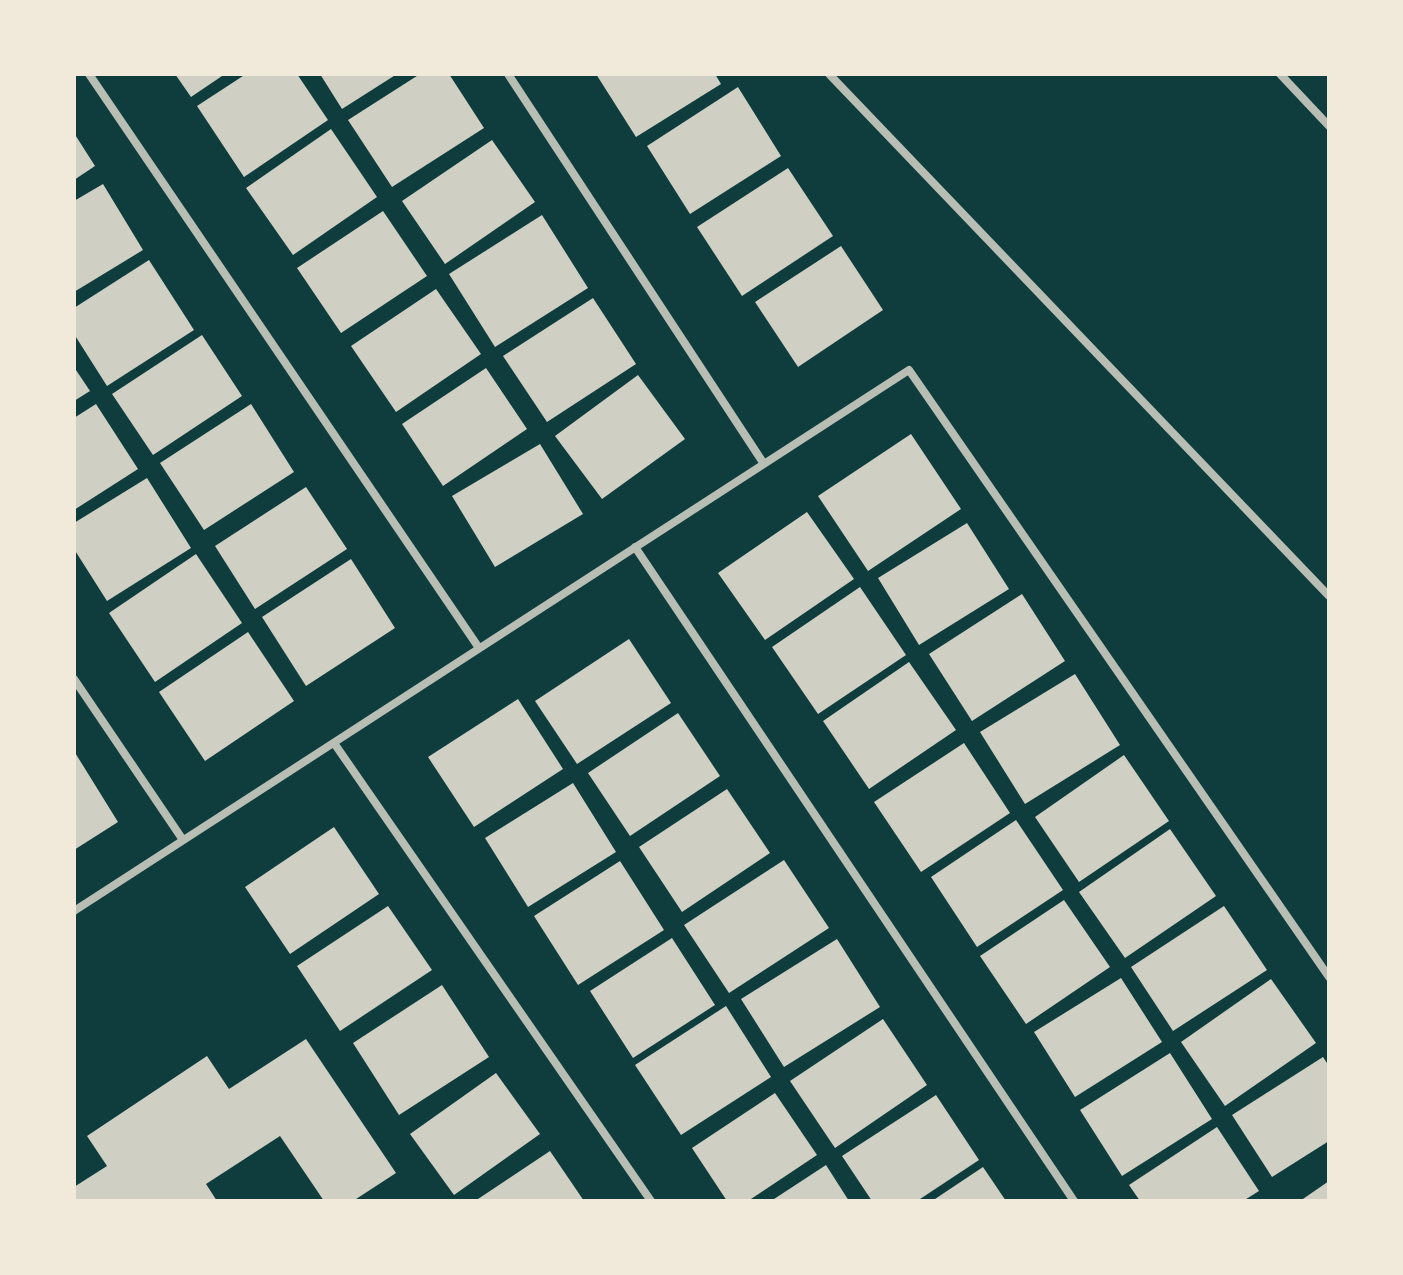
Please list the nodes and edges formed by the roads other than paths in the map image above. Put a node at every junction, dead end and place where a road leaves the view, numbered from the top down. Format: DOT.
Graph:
graph roads {
  1 [pos="89,74"];
  2 [pos="508,74"];
  3 [pos="829,74"];
  4 [pos="1280,74"];
  5 [pos="1329,126"];
  6 [pos="764,464"];
  7 [pos="635,547"];
  8 [pos="1329,596"];
  9 [pos="479,648"];
  10 [pos="74,679"];
  11 [pos="334,743"];
  12 [pos="183,840"];
  13 [pos="74,911"];
  14 [pos="1329,977"];
  15 [pos="651,1201"];
  16 [pos="1074,1201"];
  1 -- 9 [label="street"];
  2 -- 6 [label="street"];
  3 -- 8 [label="street"];
  4 -- 5 [label="street"];
  6 -- 7 [label="street"];
  6 -- 14 [label="street"];
  7 -- 9 [label="street"];
  7 -- 16 [label="street"];
  9 -- 11 [label="street"];
  10 -- 12 [label="street"];
  11 -- 12 [label="street"];
  11 -- 15 [label="street"];
  12 -- 13 [label="street"];
}
